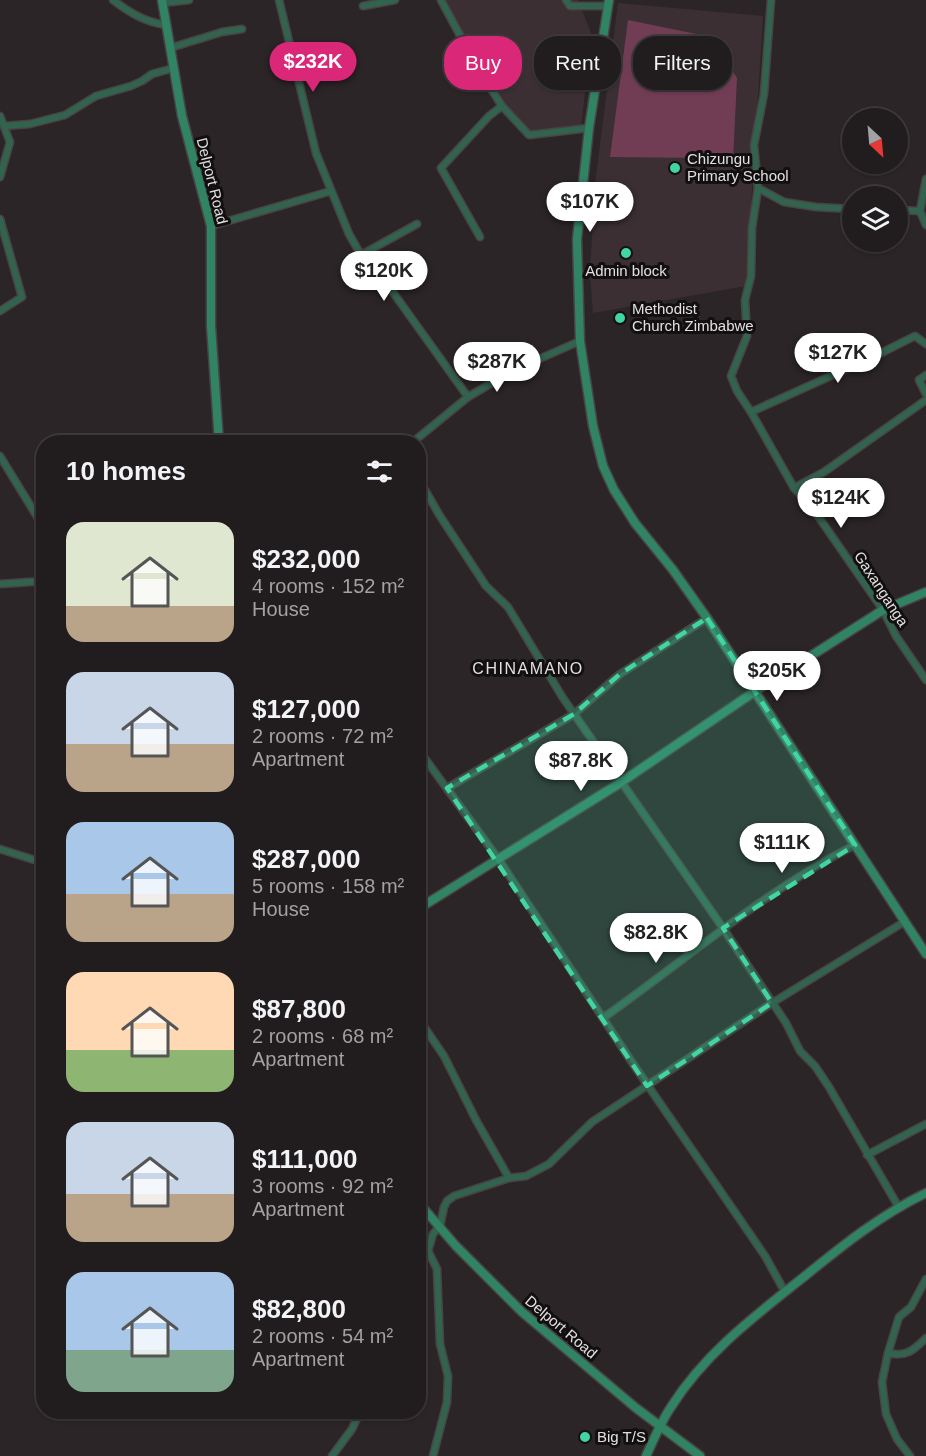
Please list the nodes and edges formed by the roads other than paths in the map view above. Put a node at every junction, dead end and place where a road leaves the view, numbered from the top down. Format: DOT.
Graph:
graph roads {
  1 [pos="113,0"];
  2 [pos="189,0"];
  3 [pos="279,0"];
  4 [pos="395,0"];
  5 [pos="441,0"];
  6 [pos="566,0"];
  7 [pos="771,0"];
  8 [pos="162,2"];
  9 [pos="608,3"];
  10 [pos="363,6"];
  11 [pos="166,25"];
  12 [pos="242,29"];
  13 [pos="171,48"];
  14 [pos="174,68"];
  15 [pos="502,106"];
  16 [pos="0,116"];
  17 [pos="4,126"];
  18 [pos="589,128"];
  19 [pos="0,176"];
  20 [pos="926,179"];
  21 [pos="758,188"];
  22 [pos="331,191"];
  23 [pos="842,208"];
  24 [pos="908,210"];
  25 [pos="920,211"];
  26 [pos="0,219"];
  27 [pos="417,224"];
  28 [pos="926,225"];
  29 [pos="211,226"];
  30 [pos="480,237"];
  31 [pos="361,255"];
  32 [pos="0,311"];
  33 [pos="580,341"];
  34 [pos="926,344"];
  35 [pos="926,375"];
  36 [pos="926,394"];
  37 [pos="468,397"];
  38 [pos="926,400"];
  39 [pos="751,412"];
  40 [pos="219,435"];
  41 [pos="422,435"];
  42 [pos="0,456"];
  43 [pos="794,488"];
  44 [pos="426,492"];
  45 [pos="36,515"];
  46 [pos="36,582"];
  47 [pos="0,584"];
  48 [pos="926,592"];
  49 [pos="883,610"];
  50 [pos="707,618"];
  51 [pos="926,680"];
  52 [pos="754,692"];
  53 [pos="574,714"];
  54 [pos="426,760"];
  55 [pos="620,783"];
  56 [pos="447,788"];
  57 [pos="855,845"];
  58 [pos="0,849"];
  59 [pos="36,860"];
  60 [pos="499,860"];
  61 [pos="426,904"];
  62 [pos="904,922"];
  63 [pos="723,928"];
  64 [pos="926,954"];
  65 [pos="772,1003"];
  66 [pos="603,1018"];
  67 [pos="426,1030"];
  68 [pos="647,1086"];
  69 [pos="926,1124"];
  70 [pos="867,1155"];
  71 [pos="509,1178"];
  72 [pos="926,1193"];
  73 [pos="898,1206"];
  74 [pos="426,1212"];
  75 [pos="440,1226"];
  76 [pos="428,1251"];
  77 [pos="426,1254"];
  78 [pos="926,1279"];
  79 [pos="785,1292"];
  80 [pos="926,1338"];
  81 [pos="888,1353"];
  82 [pos="356,1419"];
  83 [pos="660,1425"];
  84 [pos="332,1456"];
  85 [pos="433,1456"];
  86 [pos="646,1456"];
  87 [pos="700,1456"];
  88 [pos="910,1456"];
  1 -- 11 [label="street"];
  2 -- 8 [label="street"];
  3 -- 22 [label="street"];
  4 -- 10 [label="street"];
  5 -- 15 [label="street"];
  6 -- 9 [label="street"];
  7 -- 21 [label="street"];
  8 -- 11 [label="street, Delport Road"];
  9 -- 18 [label="street"];
  11 -- 13 [label="street, Delport Road"];
  12 -- 13 [label="street"];
  13 -- 14 [label="street, Delport Road"];
  14 -- 17 [label="street"];
  14 -- 29 [label="street, Delport Road"];
  15 -- 18 [label="street"];
  15 -- 30 [label="street"];
  16 -- 17 [label="street"];
  17 -- 19 [label="street"];
  18 -- 33 [label="street"];
  20 -- 25 [label="street"];
  21 -- 23 [label="street"];
  21 -- 39 [label="street, Gaxanganga"];
  22 -- 29 [label="street"];
  22 -- 31 [label="street"];
  24 -- 25 [label="street"];
  25 -- 28 [label="street"];
  26 -- 32 [label="street"];
  27 -- 31 [label="street"];
  29 -- 40 [label="street, Delport Road"];
  31 -- 37 [label="street"];
  33 -- 37 [label="street"];
  33 -- 50 [label="street"];
  34 -- 39 [label="street"];
  35 -- 36 [label="street"];
  37 -- 41 [label="street"];
  38 -- 43 [label="street"];
  39 -- 43 [label="street, Gaxanganga"];
  42 -- 45 [label="street"];
  43 -- 49 [label="street, Gaxanganga"];
  44 -- 53 [label="street"];
  46 -- 47 [label="street"];
  48 -- 49 [label="street"];
  49 -- 51 [label="street, Gaxanganga"];
  49 -- 52 [label="street"];
  50 -- 52 [label="street"];
  50 -- 53 [label="street"];
  52 -- 55 [label="street"];
  52 -- 57 [label="street"];
  53 -- 55 [label="street"];
  53 -- 56 [label="street"];
  54 -- 56 [label="street"];
  55 -- 60 [label="street"];
  55 -- 63 [label="street"];
  56 -- 60 [label="street"];
  57 -- 62 [label="street"];
  57 -- 63 [label="street"];
  58 -- 59 [label="street"];
  60 -- 61 [label="street"];
  60 -- 66 [label="street"];
  62 -- 64 [label="street"];
  62 -- 65 [label="street"];
  63 -- 65 [label="street"];
  63 -- 66 [label="street"];
  65 -- 68 [label="street"];
  65 -- 70 [label="street"];
  66 -- 68 [label="street"];
  67 -- 71 [label="street"];
  68 -- 71 [label="street"];
  68 -- 79 [label="street"];
  69 -- 70 [label="street"];
  70 -- 73 [label="street"];
  71 -- 75 [label="street"];
  72 -- 73 [label="street"];
  73 -- 79 [label="street"];
  74 -- 75 [label="street, Delport Road"];
  75 -- 76 [label="street"];
  75 -- 83 [label="street, Delport Road"];
  76 -- 77 [label="street"];
  76 -- 85 [label="street"];
  78 -- 81 [label="street"];
  79 -- 83 [label="street"];
  80 -- 81 [label="street"];
  81 -- 88 [label="street"];
  82 -- 84 [label="street"];
  83 -- 86 [label="street"];
  83 -- 87 [label="street, Delport Road"];
}
